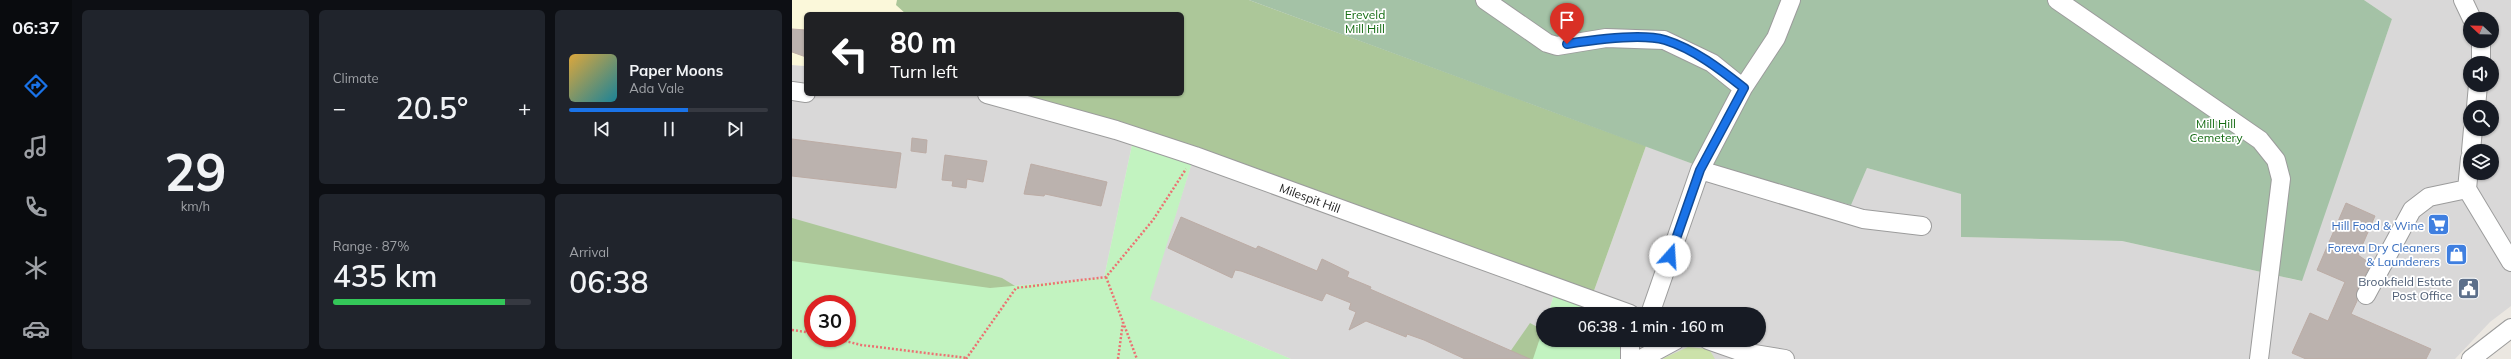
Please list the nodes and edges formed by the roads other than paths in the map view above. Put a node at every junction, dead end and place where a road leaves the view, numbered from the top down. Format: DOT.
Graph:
graph roads {
  1 [pos="1485,0"];
  2 [pos="1791,0"];
  3 [pos="2057,0"];
  4 [pos="2463,0"];
  5 [pos="2469,12"];
  6 [pos="792,91"];
  7 [pos="804,93"];
  8 [pos="1740,94"];
  9 [pos="994,96"];
  10 [pos="1700,170"];
  11 [pos="2467,180"];
  12 [pos="2466,189"];
  13 [pos="1922,226"];
  14 [pos="2511,262"];
  15 [pos="2366,295"];
  16 [pos="1611,307"];
  17 [pos="1652,307"];
  18 [pos="2511,328"];
  19 [pos="1630,347"];
  20 [pos="1663,347"];
  21 [pos="1723,347"];
  22 [pos="1742,356"];
  23 [pos="1630,359"];
  24 [pos="1641,359"];
  25 [pos="1785,359"];
  26 [pos="2259,359"];
  27 [pos="2471,359"];
  1 -- 8 [label="street"];
  2 -- 8 [label="street"];
  3 -- 26 [label="street"];
  4 -- 5 [label="street"];
  6 -- 7 [label="street"];
  8 -- 10 [label="street"];
  9 -- 16 [label="street, Milespit Hill"];
  10 -- 13 [label="street"];
  10 -- 17 [label="street"];
  11 -- 12 [label="street"];
  12 -- 14 [label="street"];
  12 -- 15 [label="street"];
  18 -- 27 [label="street"];
  19 -- 23 [label="street"];
  20 -- 24 [label="street"];
  21 -- 22 [label="street"];
  22 -- 25 [label="street"];
}
